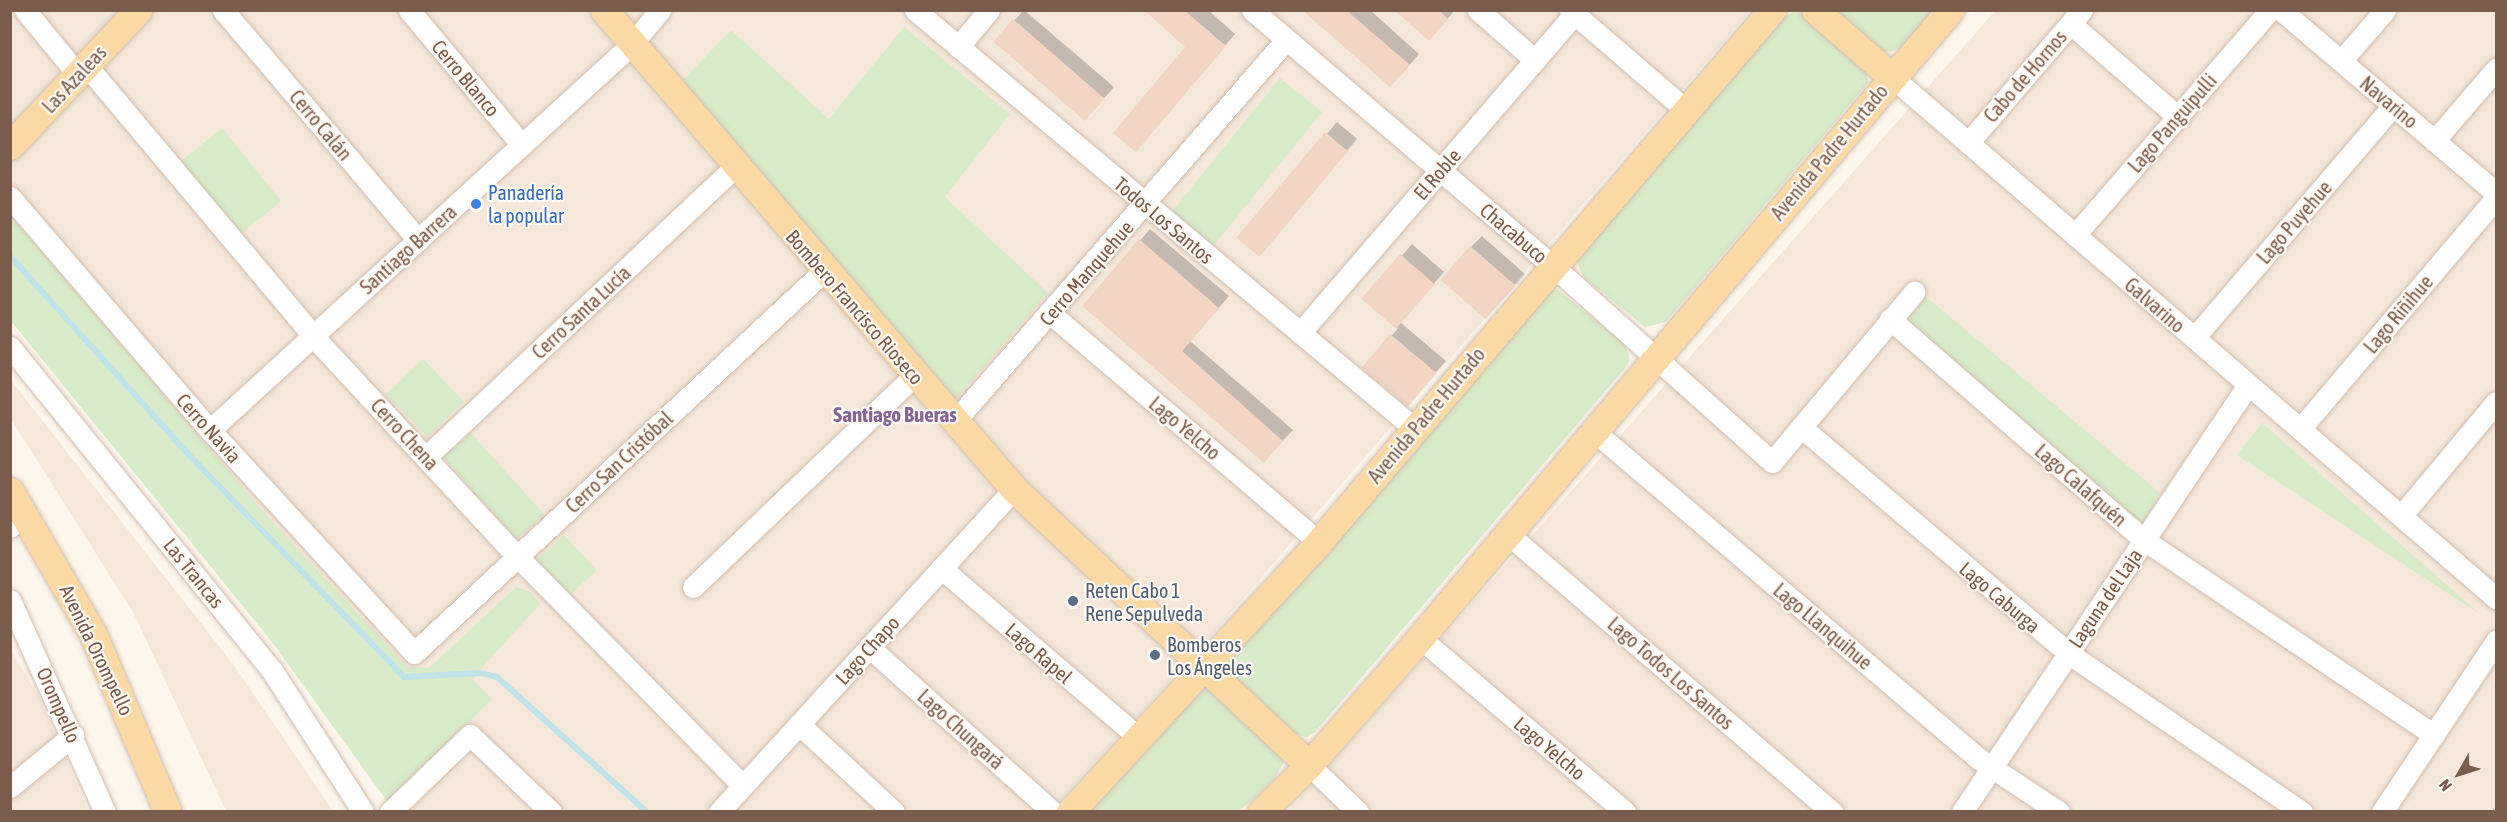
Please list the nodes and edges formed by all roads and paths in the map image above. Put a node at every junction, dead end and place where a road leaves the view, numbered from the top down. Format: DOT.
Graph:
graph roads {
  1 [pos="25,10"];
  2 [pos="138,10"];
  3 [pos="224,10"];
  4 [pos="409,10"];
  5 [pos="604,10"];
  6 [pos="660,10"];
  7 [pos="915,10"];
  8 [pos="989,10"];
  9 [pos="1252,10"];
  10 [pos="1772,10"];
  11 [pos="1815,10"];
  12 [pos="1950,10"];
  13 [pos="2270,10"];
  14 [pos="2281,10"];
  15 [pos="2385,10"];
  16 [pos="1572,12"];
  17 [pos="1485,13"];
  18 [pos="2077,17"];
  19 [pos="1286,40"];
  20 [pos="632,44"];
  21 [pos="958,47"];
  22 [pos="1535,60"];
  23 [pos="2341,62"];
  24 [pos="2496,69"];
  25 [pos="82,70"];
  26 [pos="1892,77"];
  27 [pos="2393,106"];
  28 [pos="1688,112"];
  29 [pos="2178,117"];
  30 [pos="2434,141"];
  31 [pos="1968,142"];
  32 [pos="522,145"];
  33 [pos="10,146"];
  34 [pos="735,167"];
  35 [pos="1440,170"];
  36 [pos="2496,196"];
  37 [pos="10,197"];
  38 [pos="1145,205"];
  39 [pos="2074,235"];
  40 [pos="418,240"];
  41 [pos="1553,266"];
  42 [pos="824,271"];
  43 [pos="1914,292"];
  44 [pos="1051,314"];
  45 [pos="1890,320"];
  46 [pos="1300,333"];
  47 [pos="313,336"];
  48 [pos="2194,338"];
  49 [pos="10,346"];
  50 [pos="1656,358"];
  51 [pos="914,376"];
  52 [pos="2248,385"];
  53 [pos="2496,402"];
  54 [pos="954,422"];
  55 [pos="1801,427"];
  56 [pos="1414,428"];
  57 [pos="2300,429"];
  58 [pos="210,430"];
  59 [pos="1595,432"];
  60 [pos="427,456"];
  61 [pos="1014,489"];
  62 [pos="12,501"];
  63 [pos="2401,516"];
  64 [pos="1509,535"];
  65 [pos="2144,540"];
  66 [pos="1319,542"];
  67 [pos="517,556"];
  68 [pos="941,568"];
  69 [pos="693,587"];
  70 [pos="2496,598"];
  71 [pos="10,600"];
  72 [pos="1420,638"];
  73 [pos="2496,641"];
  74 [pos="869,648"];
  75 [pos="414,653"];
  76 [pos="2068,653"];
  77 [pos="1203,666"];
  78 [pos="799,724"];
  79 [pos="73,735"];
  80 [pos="2434,735"];
  81 [pos="1138,737"];
  82 [pos="1310,765"];
  83 [pos="1992,767"];
  84 [pos="742,785"];
  85 [pos="10,787"];
  86 [pos="727,809"];
  87 [pos="105,812"];
  88 [pos="168,812"];
  89 [pos="363,812"];
  90 [pos="390,812"];
  91 [pos="551,812"];
  92 [pos="894,812"];
  93 [pos="1053,812"];
  94 [pos="1070,812"];
  95 [pos="1261,812"];
  96 [pos="1358,812"];
  97 [pos="1625,812"];
  98 [pos="1832,812"];
  99 [pos="1962,812"];
  100 [pos="2059,812"];
  101 [pos="2302,812"];
  102 [pos="2382,812"];
  1 -- 25 [label="street, Cerro Chena"];
  2 -- 25 [label="main road, Las Azaleas"];
  3 -- 40 [label="street, Cerro Calán"];
  4 -- 32 [label="street, Cerro Blanco"];
  5 -- 20 [label="main road, Bombero Francisco Rioseco"];
  6 -- 20 [label="street, Santiago Barrera"];
  7 -- 21 [label="street, Todos Los Santos"];
  8 -- 21 [label="street"];
  9 -- 19 [label="street, Chacabuco"];
  10 -- 28 [label="main road, Avenida Padre Hurtado"];
  11 -- 26 [label="main road, Galvarino"];
  12 -- 26 [label="main road, Avenida Padre Hurtado"];
  13 -- 29 [label="street, Lago Panguipulli"];
  14 -- 23 [label="street, Navarino"];
  15 -- 23 [label="street"];
  16 -- 22 [label="street, El Roble"];
  16 -- 28 [label="street"];
  17 -- 22 [label="street"];
  18 -- 29 [label="street"];
  18 -- 31 [label="street, Cabo de Hornos"];
  19 -- 35 [label="street, Chacabuco"];
  19 -- 38 [label="street, Cerro Manquehue"];
  20 -- 32 [label="street, Santiago Barrera"];
  20 -- 34 [label="main road, Bombero Francisco Rioseco"];
  21 -- 38 [label="street, Todos Los Santos"];
  22 -- 35 [label="street, El Roble"];
  23 -- 27 [label="street, Navarino"];
  24 -- 30 [label="street"];
  25 -- 33 [label="main road, Las Azaleas"];
  25 -- 47 [label="street, Cerro Chena"];
  26 -- 31 [label="street, Galvarino"];
  26 -- 50 [label="main road, Avenida Padre Hurtado"];
  27 -- 30 [label="street, Navarino"];
  27 -- 48 [label="street, Lago Puyehue"];
  28 -- 41 [label="main road, Avenida Padre Hurtado"];
  29 -- 39 [label="street, Lago Panguipulli"];
  30 -- 36 [label="street, Navarino"];
  31 -- 39 [label="street, Galvarino"];
  32 -- 40 [label="street, Santiago Barrera"];
  34 -- 42 [label="main road, Bombero Francisco Rioseco"];
  34 -- 60 [label="street, Cerro Santa Lucía"];
  35 -- 41 [label="street, Chacabuco"];
  35 -- 46 [label="street, El Roble"];
  36 -- 57 [label="street, Lago Riñihue"];
  37 -- 58 [label="street, Cerro Navia"];
  38 -- 44 [label="street, Cerro Manquehue"];
  38 -- 46 [label="street, Todos Los Santos"];
  39 -- 48 [label="street, Galvarino"];
  40 -- 47 [label="street, Santiago Barrera"];
  41 -- 50 [label="street, Chacabuco"];
  41 -- 56 [label="main road, Avenida Padre Hurtado"];
  42 -- 51 [label="main road, Bombero Francisco Rioseco"];
  42 -- 67 [label="street, Cerro San Cristóbal"];
  43 -- 45 [label="street"];
  44 -- 54 [label="street, Cerro Manquehue"];
  44 -- 66 [label="street, Lago Yelcho"];
  45 -- 55 [label="street"];
  45 -- 65 [label="street, Lago Calafquén"];
  46 -- 56 [label="street, Todos Los Santos"];
  47 -- 58 [label="street, Santiago Barrera"];
  47 -- 60 [label="street, Cerro Chena"];
  48 -- 52 [label="street, Galvarino"];
  49 -- 89 [label="street, Las Trancas"];
  50 -- 55 [label="street, Chacabuco"];
  50 -- 59 [label="main road, Avenida Padre Hurtado"];
  51 -- 54 [label="main road, Bombero Francisco Rioseco"];
  51 -- 69 [label="street"];
  52 -- 57 [label="street, Galvarino"];
  52 -- 65 [label="street, Laguna del Laja"];
  53 -- 63 [label="street"];
  54 -- 61 [label="main road, Bombero Francisco Rioseco"];
  55 -- 76 [label="street, Lago Caburga"];
  56 -- 66 [label="main road, Avenida Padre Hurtado"];
  57 -- 63 [label="street, Galvarino"];
  58 -- 75 [label="street, Cerro Navia"];
  59 -- 64 [label="main road, Avenida Padre Hurtado"];
  59 -- 83 [label="street, Lago Llanquihue"];
  60 -- 67 [label="street, Cerro Chena"];
  61 -- 68 [label="street, Lago Chapo"];
  61 -- 77 [label="main road, Bombero Francisco Rioseco"];
  62 -- 88 [label="main road, Avenida Orompello"];
  63 -- 70 [label="street, Galvarino"];
  64 -- 72 [label="main road, Avenida Padre Hurtado"];
  64 -- 98 [label="street, Lago Todos Los Santos"];
  65 -- 76 [label="street, Laguna del Laja"];
  65 -- 80 [label="street, Lago Calafquén"];
  66 -- 77 [label="main road, Avenida Padre Hurtado"];
  67 -- 75 [label="street, Cerro San Cristóbal"];
  67 -- 84 [label="street, Cerro Chena"];
  68 -- 74 [label="street, Lago Chapo"];
  68 -- 81 [label="street, Lago Rapel"];
  71 -- 79 [label="street, Orompello"];
  72 -- 82 [label="main road, Avenida Padre Hurtado"];
  72 -- 97 [label="street, Lago Yelcho"];
  73 -- 80 [label="street"];
  74 -- 78 [label="street, Lago Chapo"];
  74 -- 93 [label="street, Lago Chungará"];
  76 -- 83 [label="street, Laguna del Laja"];
  76 -- 101 [label="street, Lago Caburga"];
  77 -- 81 [label="main road, Avenida Padre Hurtado"];
  77 -- 82 [label="main road, Bombero Francisco Rioseco"];
  78 -- 84 [label="street, Lago Chapo"];
  78 -- 92 [label="street"];
  79 -- 85 [label="street"];
  79 -- 87 [label="street, Orompello"];
  80 -- 102 [label="street"];
  81 -- 94 [label="main road, Avenida Padre Hurtado"];
  82 -- 95 [label="main road, Avenida Padre Hurtado"];
  82 -- 96 [label="street, Bombero Francisco Rioseco"];
  83 -- 99 [label="street, Laguna del Laja"];
  83 -- 100 [label="street, Lago Llanquihue"];
  84 -- 86 [label="street, Lago Chapo"];
  90 -- 91 [label="street"];
}
